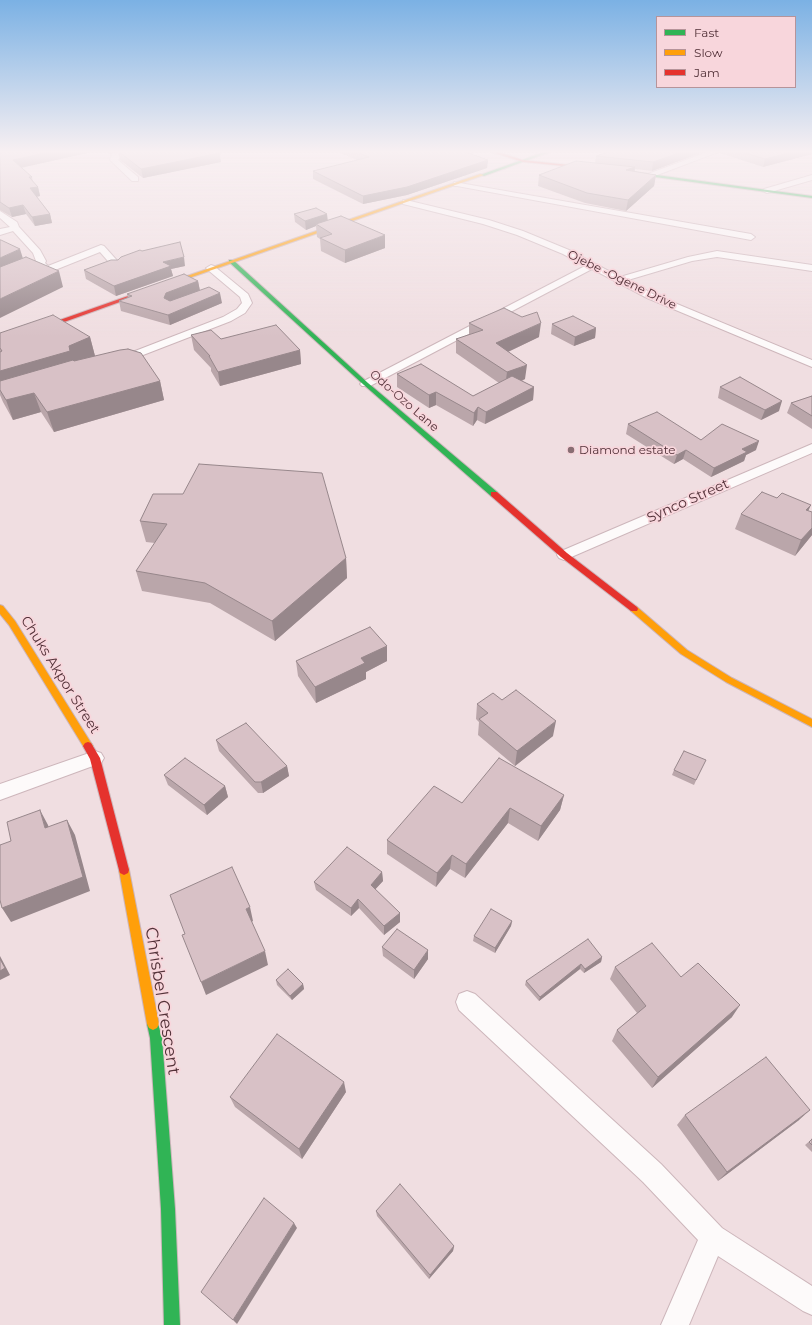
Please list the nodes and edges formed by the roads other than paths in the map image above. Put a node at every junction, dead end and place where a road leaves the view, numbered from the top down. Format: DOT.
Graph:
graph roads {
  1 [pos="374,213"];
  2 [pos="451,213"];
  3 [pos="617,213"];
  4 [pos="0,214"];
  5 [pos="15,226"];
  6 [pos="0,227"];
  7 [pos="0,232"];
  8 [pos="751,237"];
  9 [pos="231,261"];
  10 [pos="40,264"];
  11 [pos="594,265"];
  12 [pos="117,266"];
  13 [pos="211,268"];
  14 [pos="812,268"];
  15 [pos="619,280"];
  16 [pos="0,282"];
  17 [pos="0,343"];
  18 [pos="112,363"];
  19 [pos="812,364"];
  20 [pos="366,384"];
  21 [pos="812,448"];
  22 [pos="794,454"];
  23 [pos="812,459"];
  24 [pos="564,555"];
  25 [pos="0,608"];
  26 [pos="812,723"];
  27 [pos="95,758"];
  28 [pos="0,792"];
  29 [pos="467,1002"];
  30 [pos="713,1238"];
  31 [pos="812,1302"];
  32 [pos="172,1325"];
  33 [pos="675,1325"];
  1 -- 9 [label="street"];
  2 -- 11 [label="street, Ojebe -Ogene Drive"];
  3 -- 8 [label="street"];
  4 -- 5 [label="street"];
  5 -- 6 [label="street"];
  5 -- 7 [label="street"];
  5 -- 10 [label="street"];
  9 -- 13 [label="street"];
  9 -- 20 [label="street, Odo-Ozo Lane"];
  10 -- 12 [label="street"];
  10 -- 16 [label="street"];
  11 -- 15 [label="street, Ojebe -Ogene Drive"];
  11 -- 20 [label="street"];
  13 -- 17 [label="street"];
  13 -- 18 [label="street"];
  14 -- 15 [label="street"];
  15 -- 19 [label="street, Ojebe -Ogene Drive"];
  20 -- 24 [label="street, Odo-Ozo Lane"];
  21 -- 22 [label="street, Synco Street"];
  22 -- 23 [label="street"];
  22 -- 24 [label="street, Synco Street"];
  24 -- 26 [label="street, Odo-Ozo Lane"];
  25 -- 27 [label="street, Chuks Akpor Street"];
  27 -- 28 [label="street"];
  27 -- 32 [label="street, Chrisbel Crescent"];
  29 -- 30 [label="street"];
  30 -- 31 [label="street"];
  30 -- 33 [label="street"];
}
